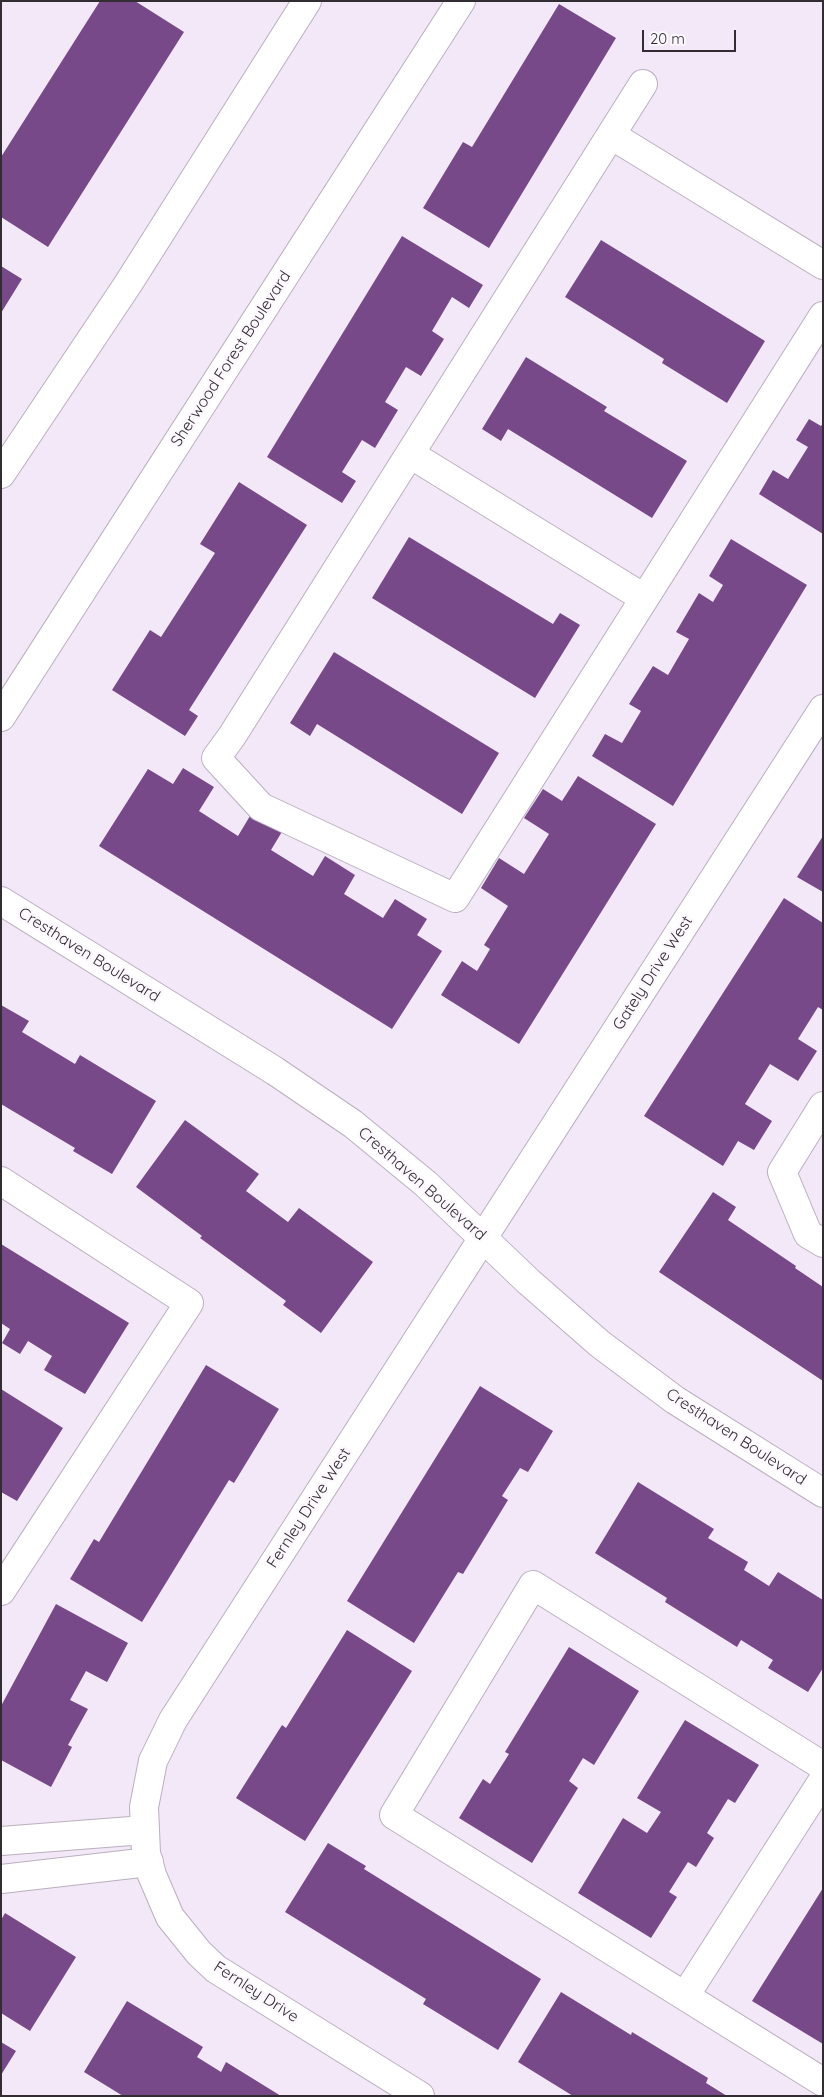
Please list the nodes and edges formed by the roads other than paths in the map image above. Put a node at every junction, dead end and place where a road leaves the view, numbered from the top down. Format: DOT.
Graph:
graph roads {
  1 [pos="307,1"];
  2 [pos="461,1"];
  3 [pos="643,84"];
  4 [pos="611,135"];
  5 [pos="823,265"];
  6 [pos="823,316"];
  7 [pos="410,454"];
  8 [pos="1,474"];
  9 [pos="644,598"];
  10 [pos="823,709"];
  11 [pos="1,717"];
  12 [pos="1,901"];
  13 [pos="823,1106"];
  14 [pos="1,1181"];
  15 [pos="484,1237"];
  16 [pos="823,1243"];
  17 [pos="823,1492"];
  18 [pos="9,1562"];
  19 [pos="1,1592"];
  20 [pos="823,1766"];
  21 [pos="823,1780"];
  22 [pos="147,1784"];
  23 [pos="144,1830"];
  24 [pos="1,1841"];
  25 [pos="149,1862"];
  26 [pos="1,1879"];
  27 [pos="685,1996"];
  28 [pos="823,2082"];
  29 [pos="420,2096"];
  1 -- 8 [label="street"];
  2 -- 11 [label="street, Sherwood Forest Boulevard"];
  3 -- 4 [label="street"];
  4 -- 5 [label="street"];
  4 -- 7 [label="street"];
  6 -- 9 [label="street"];
  7 -- 9 [label="street"];
  7 -- 9 [label="street"];
  10 -- 15 [label="street, Gately Drive West"];
  12 -- 15 [label="street, Cresthaven Boulevard"];
  13 -- 16 [label="street"];
  14 -- 18 [label="street"];
  15 -- 17 [label="street, Cresthaven Boulevard"];
  15 -- 22 [label="street, Fernley Drive West"];
  18 -- 19 [label="street"];
  20 -- 27 [label="street"];
  21 -- 27 [label="street"];
  22 -- 23 [label="street, Fernley Drive"];
  23 -- 24 [label="street"];
  23 -- 25 [label="street, Fernley Drive"];
  25 -- 26 [label="street"];
  25 -- 29 [label="street, Fernley Drive"];
  27 -- 28 [label="street"];
}
